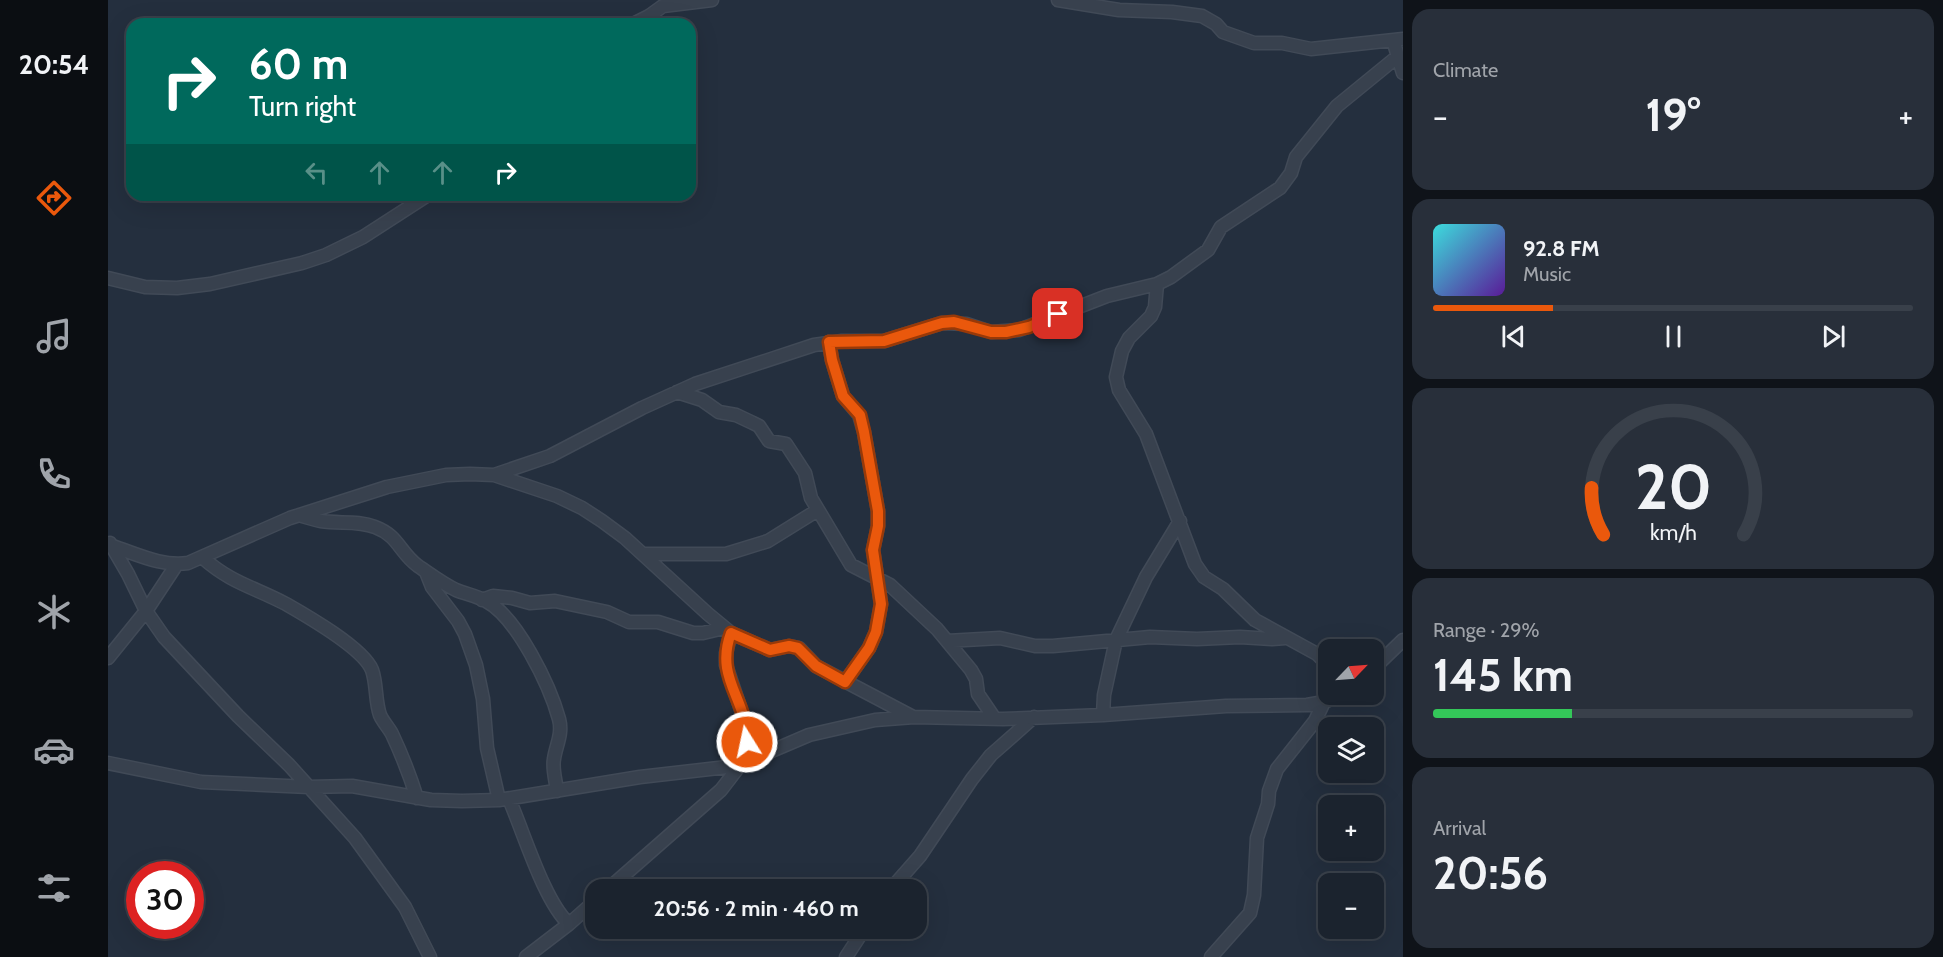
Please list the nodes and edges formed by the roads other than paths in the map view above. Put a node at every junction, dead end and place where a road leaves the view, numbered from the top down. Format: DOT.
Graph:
graph roads {
  1 [pos="712,0"];
  2 [pos="1058,0"];
  3 [pos="645,18"];
  4 [pos="1398,39"];
  5 [pos="1397,57"];
  6 [pos="1403,73"];
  7 [pos="419,201"];
  8 [pos="108,278"];
  9 [pos="1157,284"];
  10 [pos="829,342"];
  11 [pos="677,392"];
  12 [pos="494,476"];
  13 [pos="818,510"];
  14 [pos="299,515"];
  15 [pos="1180,520"];
  16 [pos="110,543"];
  17 [pos="643,554"];
  18 [pos="202,558"];
  19 [pos="177,564"];
  20 [pos="426,571"];
  21 [pos="876,577"];
  22 [pos="482,600"];
  23 [pos="146,611"];
  24 [pos="728,630"];
  25 [pos="1286,638"];
  26 [pos="947,640"];
  27 [pos="1116,640"];
  28 [pos="1403,640"];
  29 [pos="1318,655"];
  30 [pos="108,658"];
  31 [pos="1384,658"];
  32 [pos="845,682"];
  33 [pos="1318,703"];
  34 [pos="1323,705"];
  35 [pos="1103,715"];
  36 [pos="914,717"];
  37 [pos="1034,717"];
  38 [pos="995,719"];
  39 [pos="108,763"];
  40 [pos="741,764"];
  41 [pos="309,787"];
  42 [pos="557,790"];
  43 [pos="417,798"];
  44 [pos="504,800"];
  45 [pos="620,879"];
  46 [pos="900,879"];
  47 [pos="585,910"];
  48 [pos="569,924"];
  49 [pos="858,939"];
  50 [pos="430,957"];
  51 [pos="526,957"];
  52 [pos="846,957"];
  53 [pos="1211,957"];
  1 -- 3 [label="street"];
  2 -- 4 [label="street"];
  4 -- 5 [label="street"];
  5 -- 6 [label="street"];
  5 -- 9 [label="street"];
  7 -- 8 [label="street"];
  9 -- 10 [label="street"];
  9 -- 15 [label="street"];
  10 -- 11 [label="street"];
  10 -- 21 [label="street"];
  11 -- 12 [label="street"];
  11 -- 13 [label="street"];
  12 -- 14 [label="street"];
  12 -- 17 [label="street"];
  13 -- 17 [label="street"];
  13 -- 21 [label="street"];
  14 -- 18 [label="street"];
  14 -- 20 [label="street"];
  15 -- 25 [label="street"];
  15 -- 27 [label="street"];
  16 -- 19 [label="street"];
  16 -- 23 [label="street"];
  17 -- 24 [label="street"];
  18 -- 19 [label="street"];
  18 -- 43 [label="street"];
  19 -- 23 [label="street"];
  20 -- 22 [label="street"];
  20 -- 44 [label="street"];
  21 -- 26 [label="street"];
  21 -- 32 [label="street"];
  22 -- 24 [label="street"];
  22 -- 42 [label="street"];
  23 -- 30 [label="street"];
  23 -- 41 [label="street"];
  24 -- 32 [label="street"];
  24 -- 40 [label="street"];
  25 -- 27 [label="street"];
  25 -- 29 [label="street"];
  26 -- 27 [label="street"];
  26 -- 38 [label="street"];
  27 -- 35 [label="street"];
  28 -- 31 [label="street"];
  32 -- 36 [label="street"];
  33 -- 35 [label="street"];
  34 -- 53 [label="street"];
  35 -- 37 [label="street"];
  36 -- 38 [label="street"];
  36 -- 40 [label="street"];
  37 -- 38 [label="street"];
  37 -- 46 [label="street"];
  39 -- 41 [label="street"];
  40 -- 42 [label="street"];
  40 -- 45 [label="street"];
  41 -- 43 [label="street"];
  41 -- 50 [label="street"];
  42 -- 44 [label="street"];
  43 -- 44 [label="street"];
  44 -- 48 [label="street"];
  47 -- 48 [label="street"];
  48 -- 51 [label="street"];
  49 -- 52 [label="street"];
}
